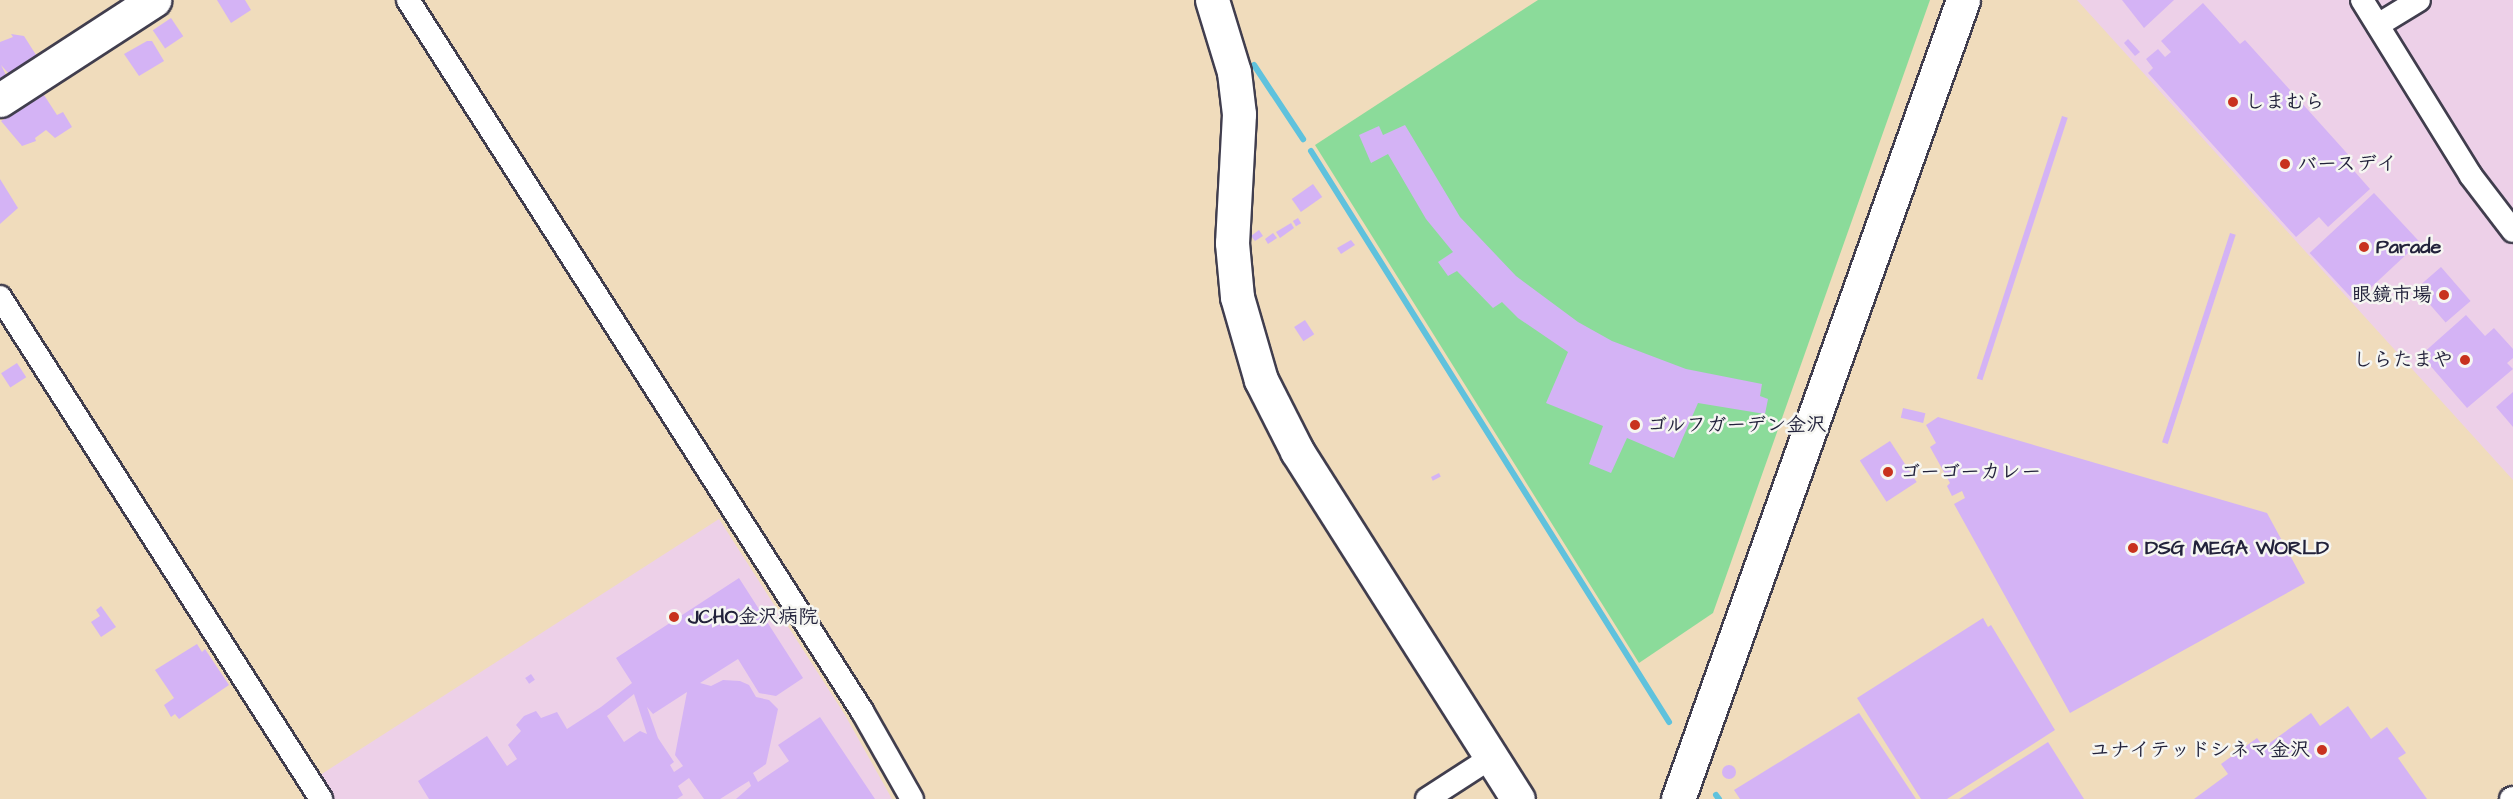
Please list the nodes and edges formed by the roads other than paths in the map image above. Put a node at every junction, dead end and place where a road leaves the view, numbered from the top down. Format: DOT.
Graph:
graph roads {
  1 [pos="154,0"];
  2 [pos="408,0"];
  3 [pos="1212,0"];
  4 [pos="1963,0"];
  5 [pos="2362,0"];
  6 [pos="2419,0"];
  7 [pos="2378,25"];
  8 [pos="0,100"];
  9 [pos="2513,231"];
  10 [pos="0,297"];
  11 [pos="1492,757"];
  12 [pos="321,799"];
  13 [pos="912,799"];
  14 [pos="1427,799"];
  15 [pos="1518,799"];
  16 [pos="1678,799"];
  1 -- 8 [label="street"];
  2 -- 13 [label="street"];
  3 -- 11 [label="street"];
  4 -- 16 [label="street"];
  5 -- 7 [label="street"];
  6 -- 7 [label="street"];
  7 -- 9 [label="street"];
  10 -- 12 [label="street"];
  11 -- 14 [label="street"];
  11 -- 15 [label="street"];
}
